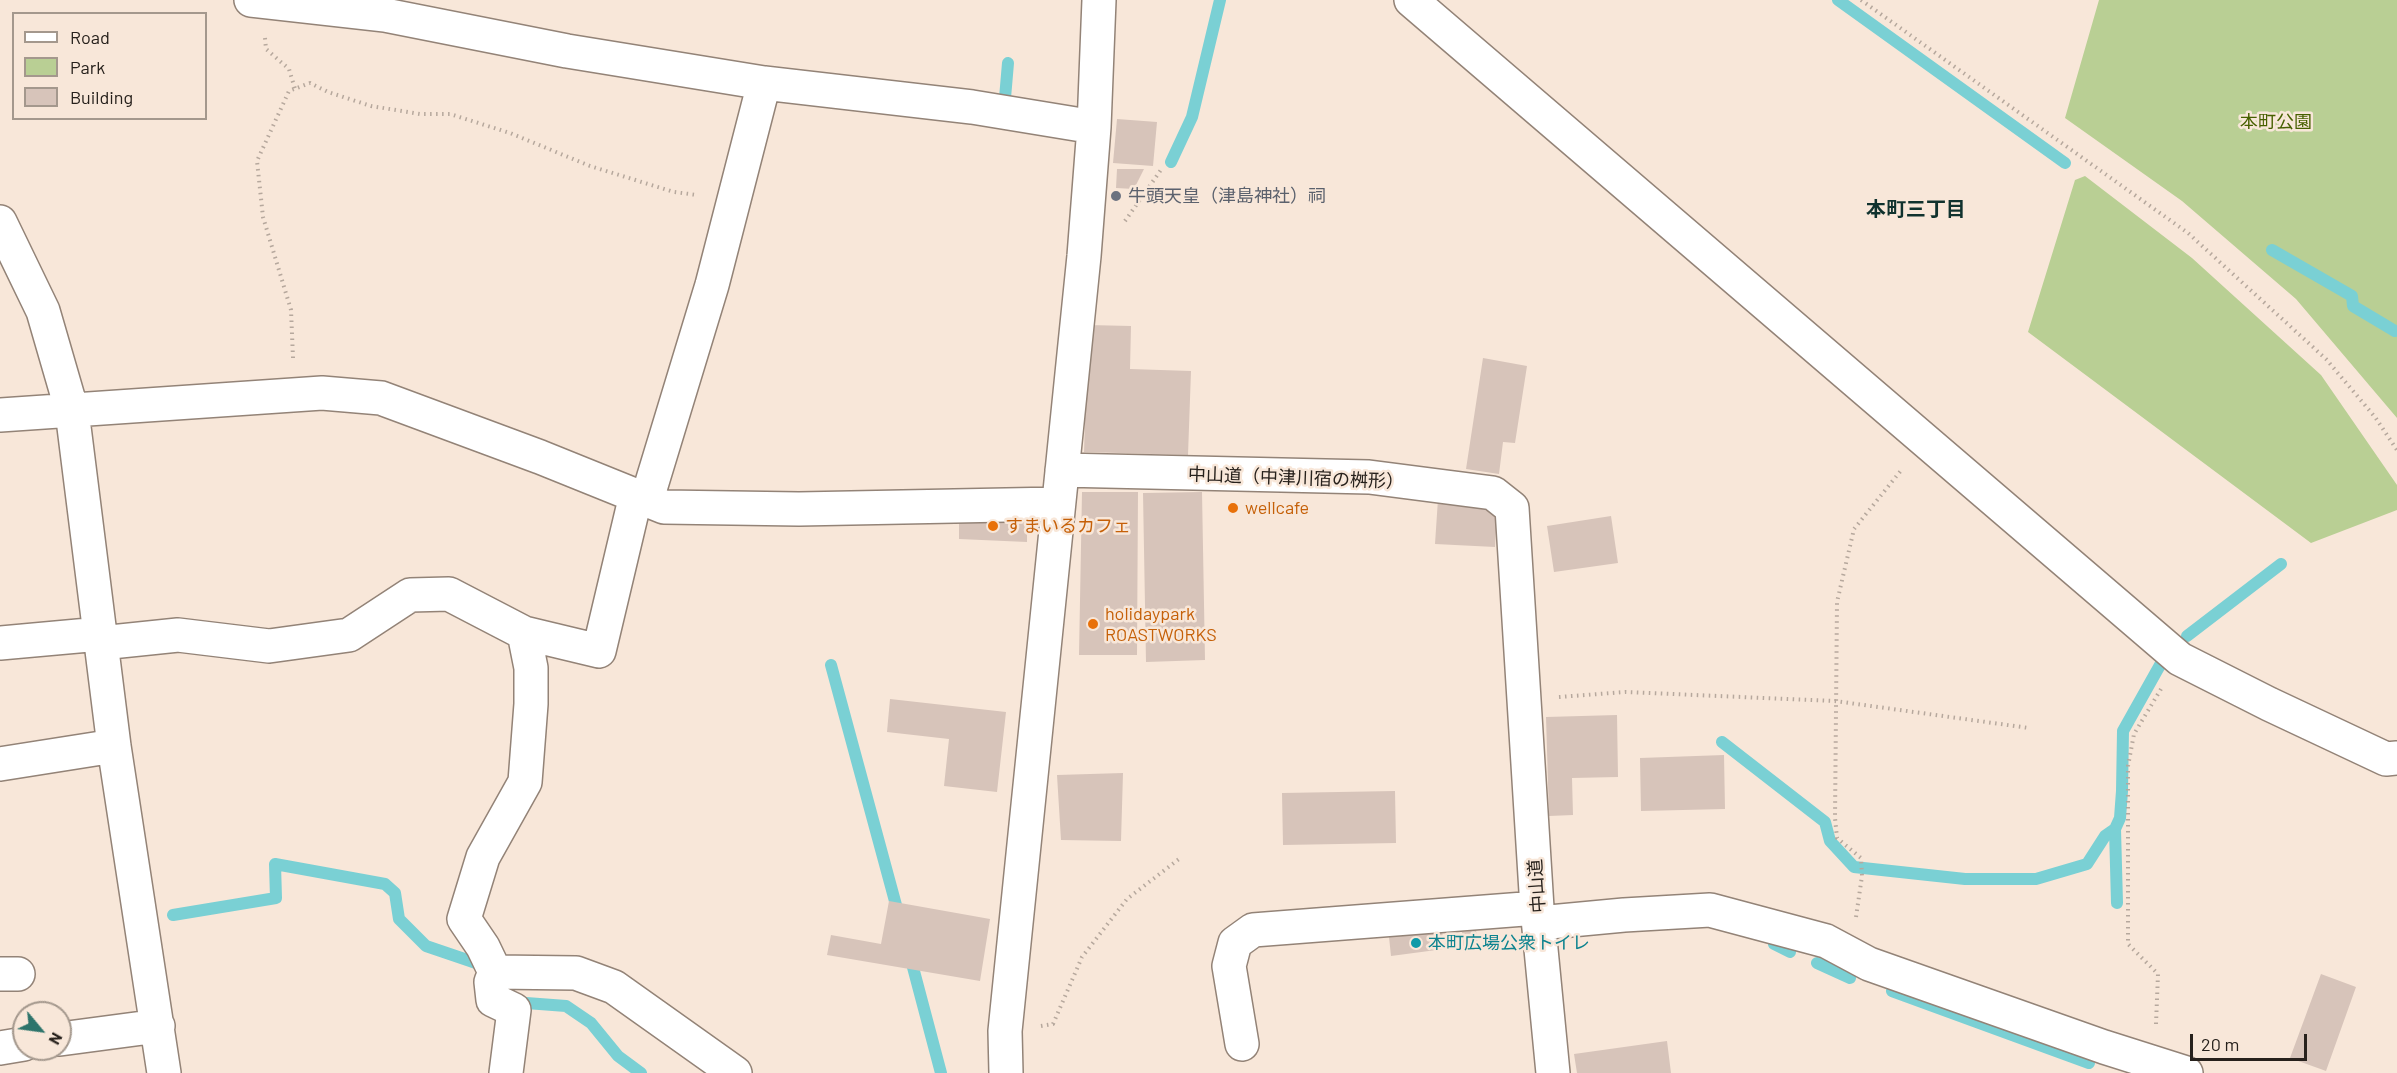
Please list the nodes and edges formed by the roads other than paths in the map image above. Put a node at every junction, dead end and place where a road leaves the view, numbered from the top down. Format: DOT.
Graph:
graph roads {
  1 [pos="1099,0"];
  2 [pos="1412,0"];
  3 [pos="257,1"];
  4 [pos="764,82"];
  5 [pos="1094,127"];
  6 [pos="0,222"];
  7 [pos="72,411"];
  8 [pos="0,415"];
  9 [pos="1062,470"];
  10 [pos="641,497"];
  11 [pos="1058,504"];
  12 [pos="524,633"];
  13 [pos="101,638"];
  14 [pos="0,643"];
  15 [pos="1525,700"];
  16 [pos="114,746"];
  17 [pos="2397,758"];
  18 [pos="0,764"];
  19 [pos="1538,916"];
  20 [pos="493,976"];
  21 [pos="158,1026"];
  22 [pos="72,1037"];
  23 [pos="1242,1044"];
  24 [pos="2106,1060"];
  25 [pos="164,1073"];
  26 [pos="506,1073"];
  27 [pos="735,1073"];
  28 [pos="1006,1073"];
  29 [pos="1553,1073"];
  30 [pos="2186,1073"];
  1 -- 5 [label="street"];
  2 -- 17 [label="street"];
  3 -- 4 [label="street"];
  4 -- 5 [label="street"];
  4 -- 10 [label="street"];
  5 -- 9 [label="street"];
  6 -- 7 [label="street"];
  7 -- 8 [label="street"];
  7 -- 10 [label="street"];
  7 -- 13 [label="street"];
  9 -- 11 [label="street"];
  9 -- 15 [label="street, 中山道（中津川宿の桝形）"];
  10 -- 11 [label="street"];
  10 -- 12 [label="street"];
  11 -- 28 [label="street"];
  12 -- 13 [label="street"];
  12 -- 20 [label="street"];
  13 -- 14 [label="street"];
  13 -- 16 [label="street"];
  15 -- 19 [label="street, 中山道"];
  16 -- 18 [label="street"];
  16 -- 21 [label="street"];
  19 -- 23 [label="street"];
  19 -- 24 [label="street"];
  19 -- 29 [label="street, 中山道"];
  20 -- 26 [label="street"];
  20 -- 27 [label="street"];
  21 -- 22 [label="street"];
  21 -- 25 [label="street"];
  24 -- 30 [label="street"];
}
